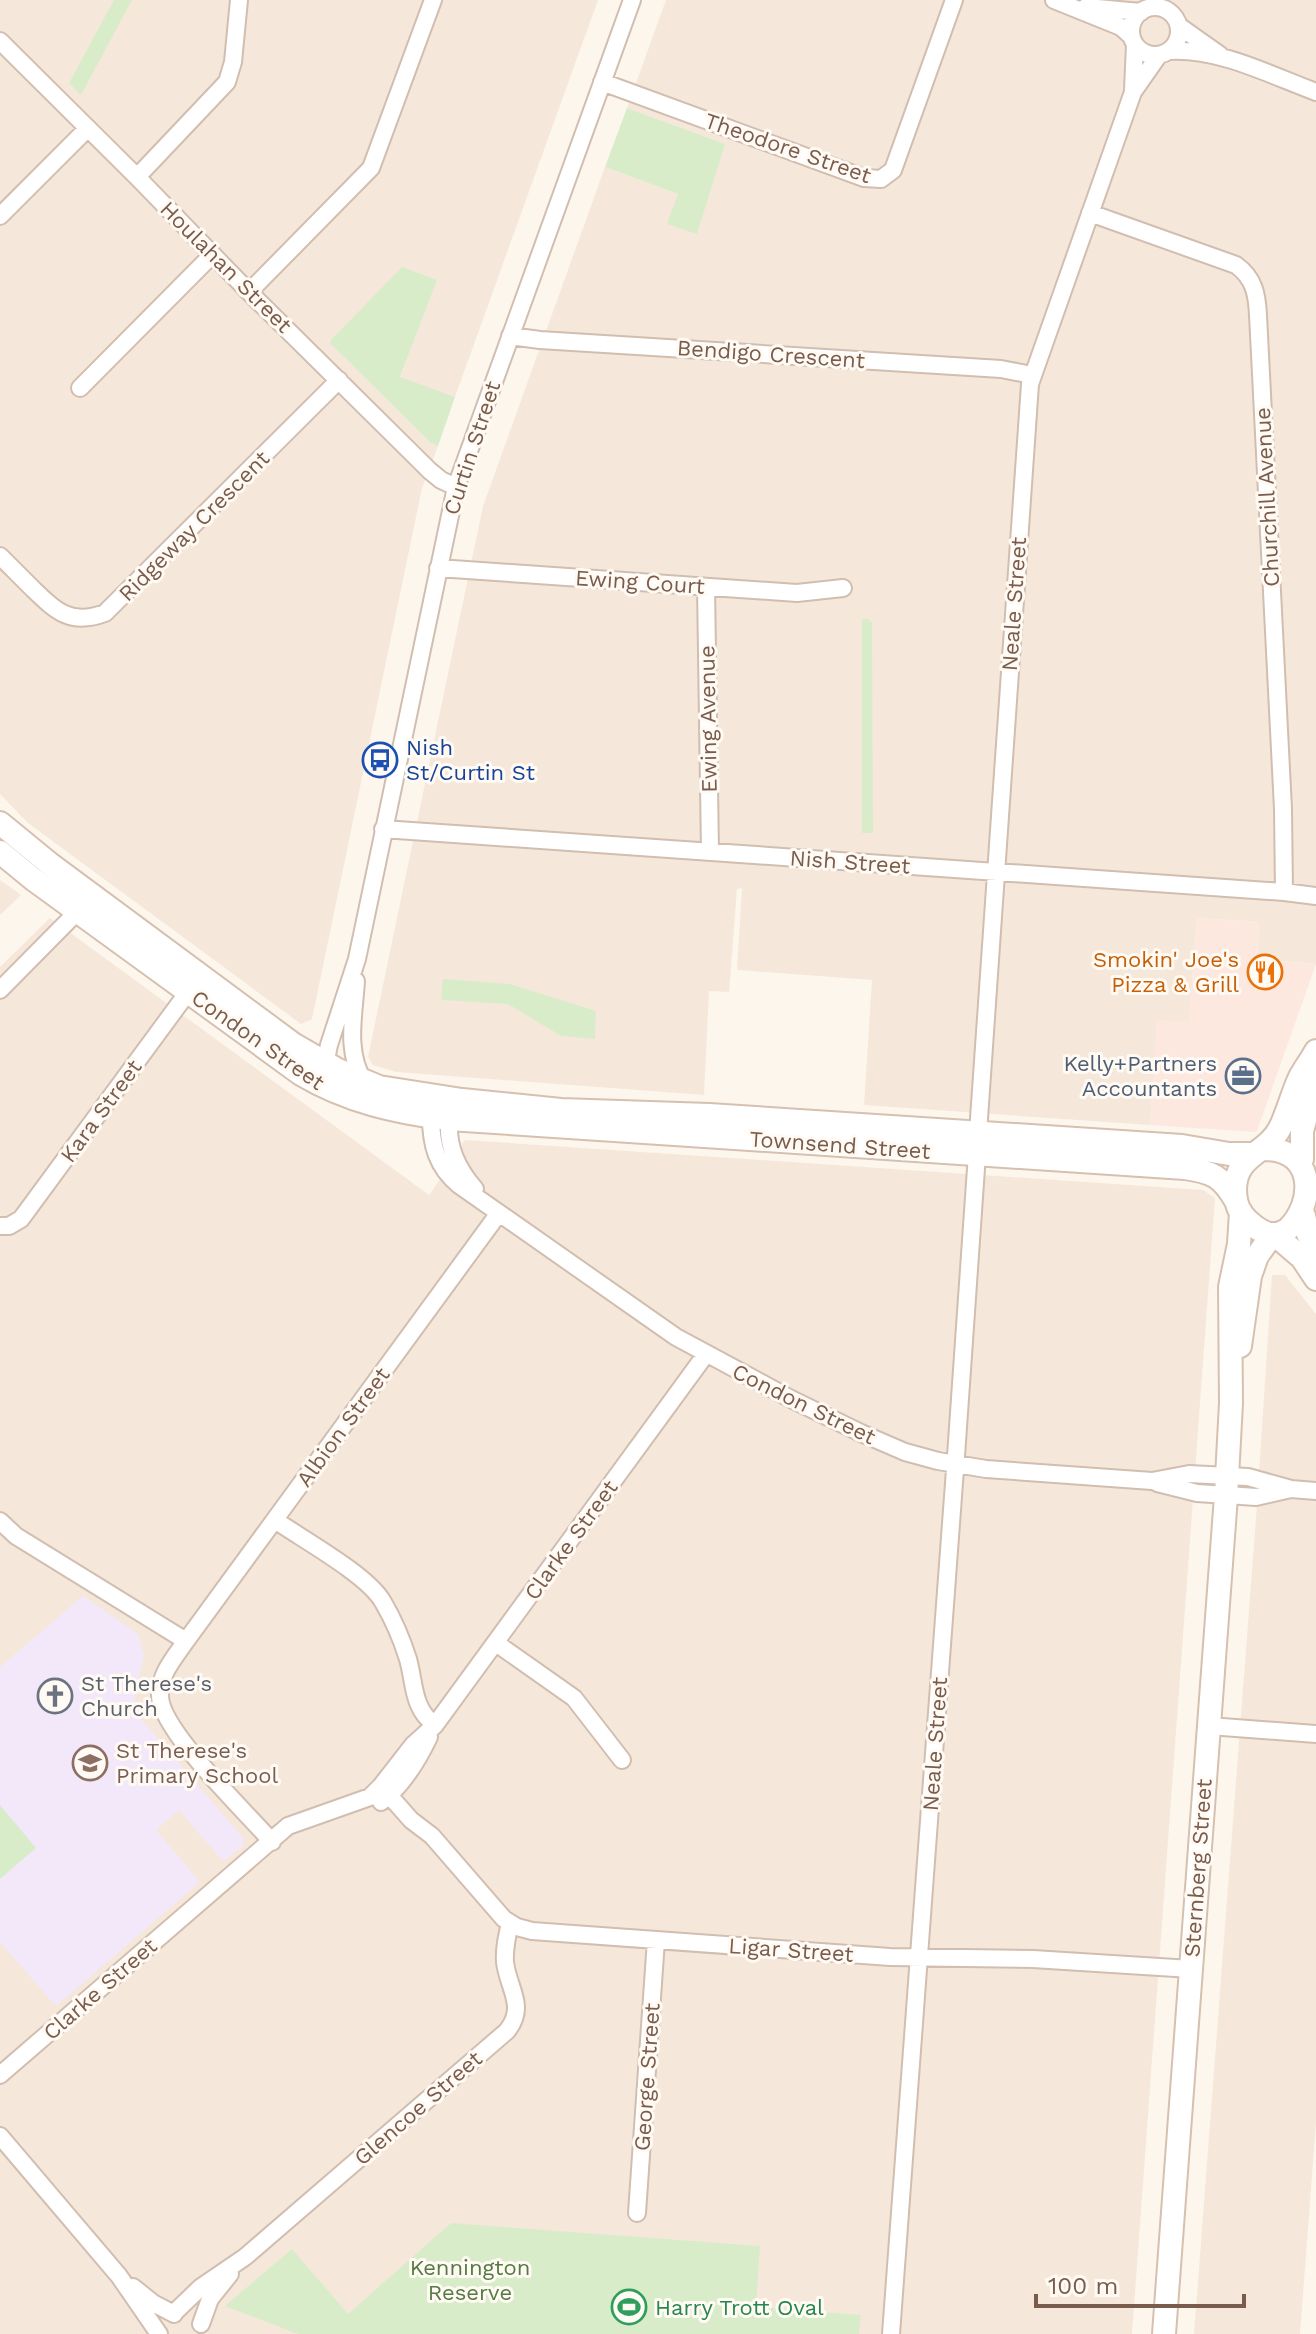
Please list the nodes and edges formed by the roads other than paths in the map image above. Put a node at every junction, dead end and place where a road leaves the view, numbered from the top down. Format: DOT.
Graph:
graph roads {
  1 [pos="239,0"];
  2 [pos="433,0"];
  3 [pos="632,0"];
  4 [pos="954,0"];
  5 [pos="1054,0"];
  6 [pos="1072,6"];
  7 [pos="1148,7"];
  8 [pos="1177,14"];
  9 [pos="1133,40"];
  10 [pos="0,41"];
  11 [pos="1164,53"];
  12 [pos="1227,59"];
  13 [pos="602,82"];
  14 [pos="1133,92"];
  15 [pos="1316,92"];
  16 [pos="88,128"];
  17 [pos="137,177"];
  18 [pos="1090,213"];
  19 [pos="0,216"];
  20 [pos="212,255"];
  21 [pos="249,292"];
  22 [pos="510,336"];
  23 [pos="1032,375"];
  24 [pos="339,380"];
  25 [pos="80,388"];
  26 [pos="456,487"];
  27 [pos="0,556"];
  28 [pos="438,568"];
  29 [pos="706,587"];
  30 [pos="843,588"];
  31 [pos="0,823"];
  32 [pos="383,829"];
  33 [pos="0,852"];
  34 [pos="710,852"];
  35 [pos="995,872"];
  36 [pos="1284,892"];
  37 [pos="1316,896"];
  38 [pos="84,903"];
  39 [pos="357,959"];
  40 [pos="0,990"];
  41 [pos="188,992"];
  42 [pos="1316,1051"];
  43 [pos="325,1064"];
  44 [pos="364,1082"];
  45 [pos="1316,1082"];
  46 [pos="440,1111"];
  47 [pos="977,1144"];
  48 [pos="1258,1151"];
  49 [pos="1308,1164"];
  50 [pos="1238,1206"];
  51 [pos="1311,1208"];
  52 [pos="499,1213"];
  53 [pos="5,1226"];
  54 [pos="1273,1234"];
  55 [pos="13,1243"];
  56 [pos="1316,1248"];
  57 [pos="1316,1279"];
  58 [pos="706,1354"];
  59 [pos="1231,1403"];
  60 [pos="956,1465"];
  61 [pos="1227,1486"];
  62 [pos="1316,1491"];
  63 [pos="275,1520"];
  64 [pos="2,1526"];
  65 [pos="186,1641"];
  66 [pos="496,1643"];
  67 [pos="435,1725"];
  68 [pos="1209,1726"];
  69 [pos="1316,1734"];
  70 [pos="622,1760"];
  71 [pos="388,1787"];
  72 [pos="272,1842"];
  73 [pos="510,1923"];
  74 [pos="656,1940"];
  75 [pos="918,1958"];
  76 [pos="1191,1969"];
  77 [pos="0,2075"];
  78 [pos="0,2136"];
  79 [pos="637,2213"];
  80 [pos="244,2258"];
  81 [pos="119,2276"];
  82 [pos="174,2313"];
  83 [pos="201,2329"];
  84 [pos="161,2334"];
  85 [pos="891,2334"];
  86 [pos="1164,2334"];
  1 -- 17 [label="street"];
  2 -- 21 [label="street"];
  3 -- 13 [label="street, Curtin Street"];
  4 -- 13 [label="street, Theodore Street"];
  5 -- 6 [label="street"];
  6 -- 7 [label="street"];
  6 -- 9 [label="street"];
  7 -- 8 [label="street"];
  7 -- 9 [label="street"];
  8 -- 11 [label="street"];
  8 -- 12 [label="street"];
  9 -- 11 [label="street"];
  9 -- 14 [label="street, Neale Street"];
  10 -- 16 [label="street, Houlahan Street"];
  11 -- 12 [label="street"];
  11 -- 14 [label="street, Neale Street"];
  12 -- 15 [label="street"];
  13 -- 22 [label="street, Curtin Street"];
  14 -- 18 [label="street, Neale Street"];
  16 -- 17 [label="street, Houlahan Street"];
  16 -- 19 [label="street"];
  17 -- 20 [label="street, Houlahan Street"];
  18 -- 23 [label="street, Neale Street"];
  18 -- 36 [label="street, Churchill Avenue"];
  20 -- 21 [label="street, Houlahan Street"];
  20 -- 25 [label="street"];
  21 -- 24 [label="street, Houlahan Street"];
  22 -- 23 [label="street, Bendigo Crescent"];
  22 -- 26 [label="street, Curtin Street"];
  23 -- 35 [label="street, Neale Street"];
  24 -- 26 [label="street, Houlahan Street"];
  24 -- 27 [label="street, Ridgeway Crescent"];
  26 -- 28 [label="street, Curtin Street"];
  28 -- 29 [label="street, Ewing Court"];
  28 -- 32 [label="street, Curtin Street"];
  29 -- 30 [label="street, Ewing Court"];
  29 -- 34 [label="street, Ewing Avenue"];
  31 -- 38 [label="main road, Condon Street"];
  32 -- 34 [label="street, Nish Street"];
  32 -- 39 [label="street, Curtin Street"];
  33 -- 38 [label="main road, Condon Street"];
  34 -- 35 [label="street, Nish Street"];
  35 -- 36 [label="street, Nish Street"];
  35 -- 47 [label="street, Neale Street"];
  36 -- 37 [label="street, Nish Street"];
  38 -- 40 [label="street"];
  38 -- 41 [label="main road, Condon Street"];
  38 -- 43 [label="main road, Condon Street"];
  39 -- 43 [label="street, Curtin Street"];
  39 -- 44 [label="street, Curtin Street"];
  41 -- 46 [label="main road, Condon Street"];
  41 -- 53 [label="street, Kara Street"];
  42 -- 48 [label="main road"];
  43 -- 44 [label="main road, Condon Street"];
  43 -- 46 [label="main road"];
  44 -- 46 [label="main road, Condon Street"];
  45 -- 49 [label="main road"];
  46 -- 47 [label="main road, Townsend Street"];
  46 -- 52 [label="street, Condon Street"];
  47 -- 48 [label="main road, Townsend Street"];
  47 -- 50 [label="main road, Townsend Street"];
  47 -- 60 [label="street, Neale Street"];
  48 -- 49 [label="main road"];
  48 -- 50 [label="main road"];
  49 -- 51 [label="main road"];
  50 -- 54 [label="main road"];
  50 -- 59 [label="main road, Sternberg Street"];
  51 -- 54 [label="main road"];
  51 -- 56 [label="main road"];
  52 -- 58 [label="street, Condon Street"];
  52 -- 63 [label="street, Albion Street"];
  53 -- 55 [label="street, Kara Street"];
  54 -- 57 [label="main road"];
  54 -- 59 [label="main road, Sternberg Street"];
  58 -- 60 [label="street, Condon Street"];
  58 -- 66 [label="street, Clarke Street"];
  59 -- 61 [label="main road, Sternberg Street"];
  60 -- 61 [label="street, Condon Street"];
  60 -- 75 [label="street, Neale Street"];
  61 -- 62 [label="street, Condon Street"];
  61 -- 68 [label="main road, Sternberg Street"];
  63 -- 65 [label="street, Albion Street"];
  63 -- 67 [label="street"];
  64 -- 65 [label="street"];
  65 -- 72 [label="street"];
  66 -- 67 [label="street, Clarke Street"];
  66 -- 70 [label="street"];
  67 -- 71 [label="street, Clarke Street"];
  68 -- 69 [label="street"];
  68 -- 76 [label="main road, Sternberg Street"];
  71 -- 72 [label="street, Clarke Street"];
  71 -- 73 [label="street"];
  72 -- 77 [label="street, Clarke Street"];
  73 -- 74 [label="street, Ligar Street"];
  73 -- 80 [label="street, Glencoe Street"];
  74 -- 75 [label="street, Ligar Street"];
  74 -- 79 [label="street, George Street"];
  75 -- 76 [label="street, Ligar Street"];
  75 -- 85 [label="street, Neale Street"];
  76 -- 86 [label="main road, Sternberg Street"];
  78 -- 81 [label="street"];
  80 -- 82 [label="street, Glencoe Street"];
  80 -- 83 [label="street, Glencoe Street"];
  81 -- 82 [label="street"];
  81 -- 84 [label="street"];
  82 -- 83 [label="street"];
  82 -- 84 [label="street, Glencoe Street"];
}
